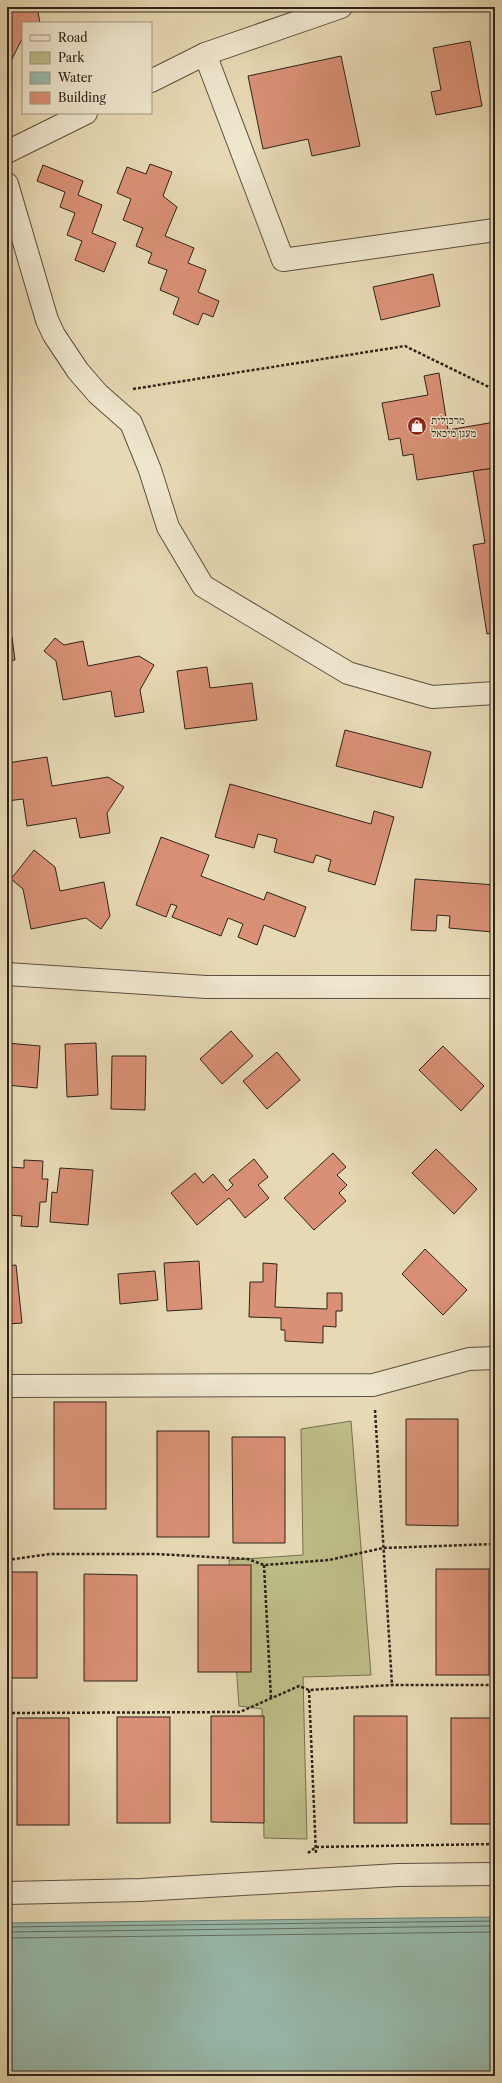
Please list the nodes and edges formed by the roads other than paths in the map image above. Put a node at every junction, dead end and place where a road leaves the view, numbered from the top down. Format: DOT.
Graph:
graph roads {
  1 [pos="341,7"];
  2 [pos="205,54"];
  3 [pos="152,80"];
  4 [pos="84,114"];
  5 [pos="7,152"];
  6 [pos="7,184"];
  7 [pos="495,230"];
  8 [pos="495,693"];
  9 [pos="7,974"];
  10 [pos="495,987"];
  11 [pos="495,1358"];
  12 [pos="7,1386"];
  13 [pos="495,1874"];
  14 [pos="7,1893"];
  1 -- 2 [label="street"];
  2 -- 3 [label="street"];
  2 -- 7 [label="street"];
  4 -- 5 [label="street"];
  6 -- 8 [label="street"];
  9 -- 10 [label="street"];
  11 -- 12 [label="street"];
  13 -- 14 [label="street"];
}
